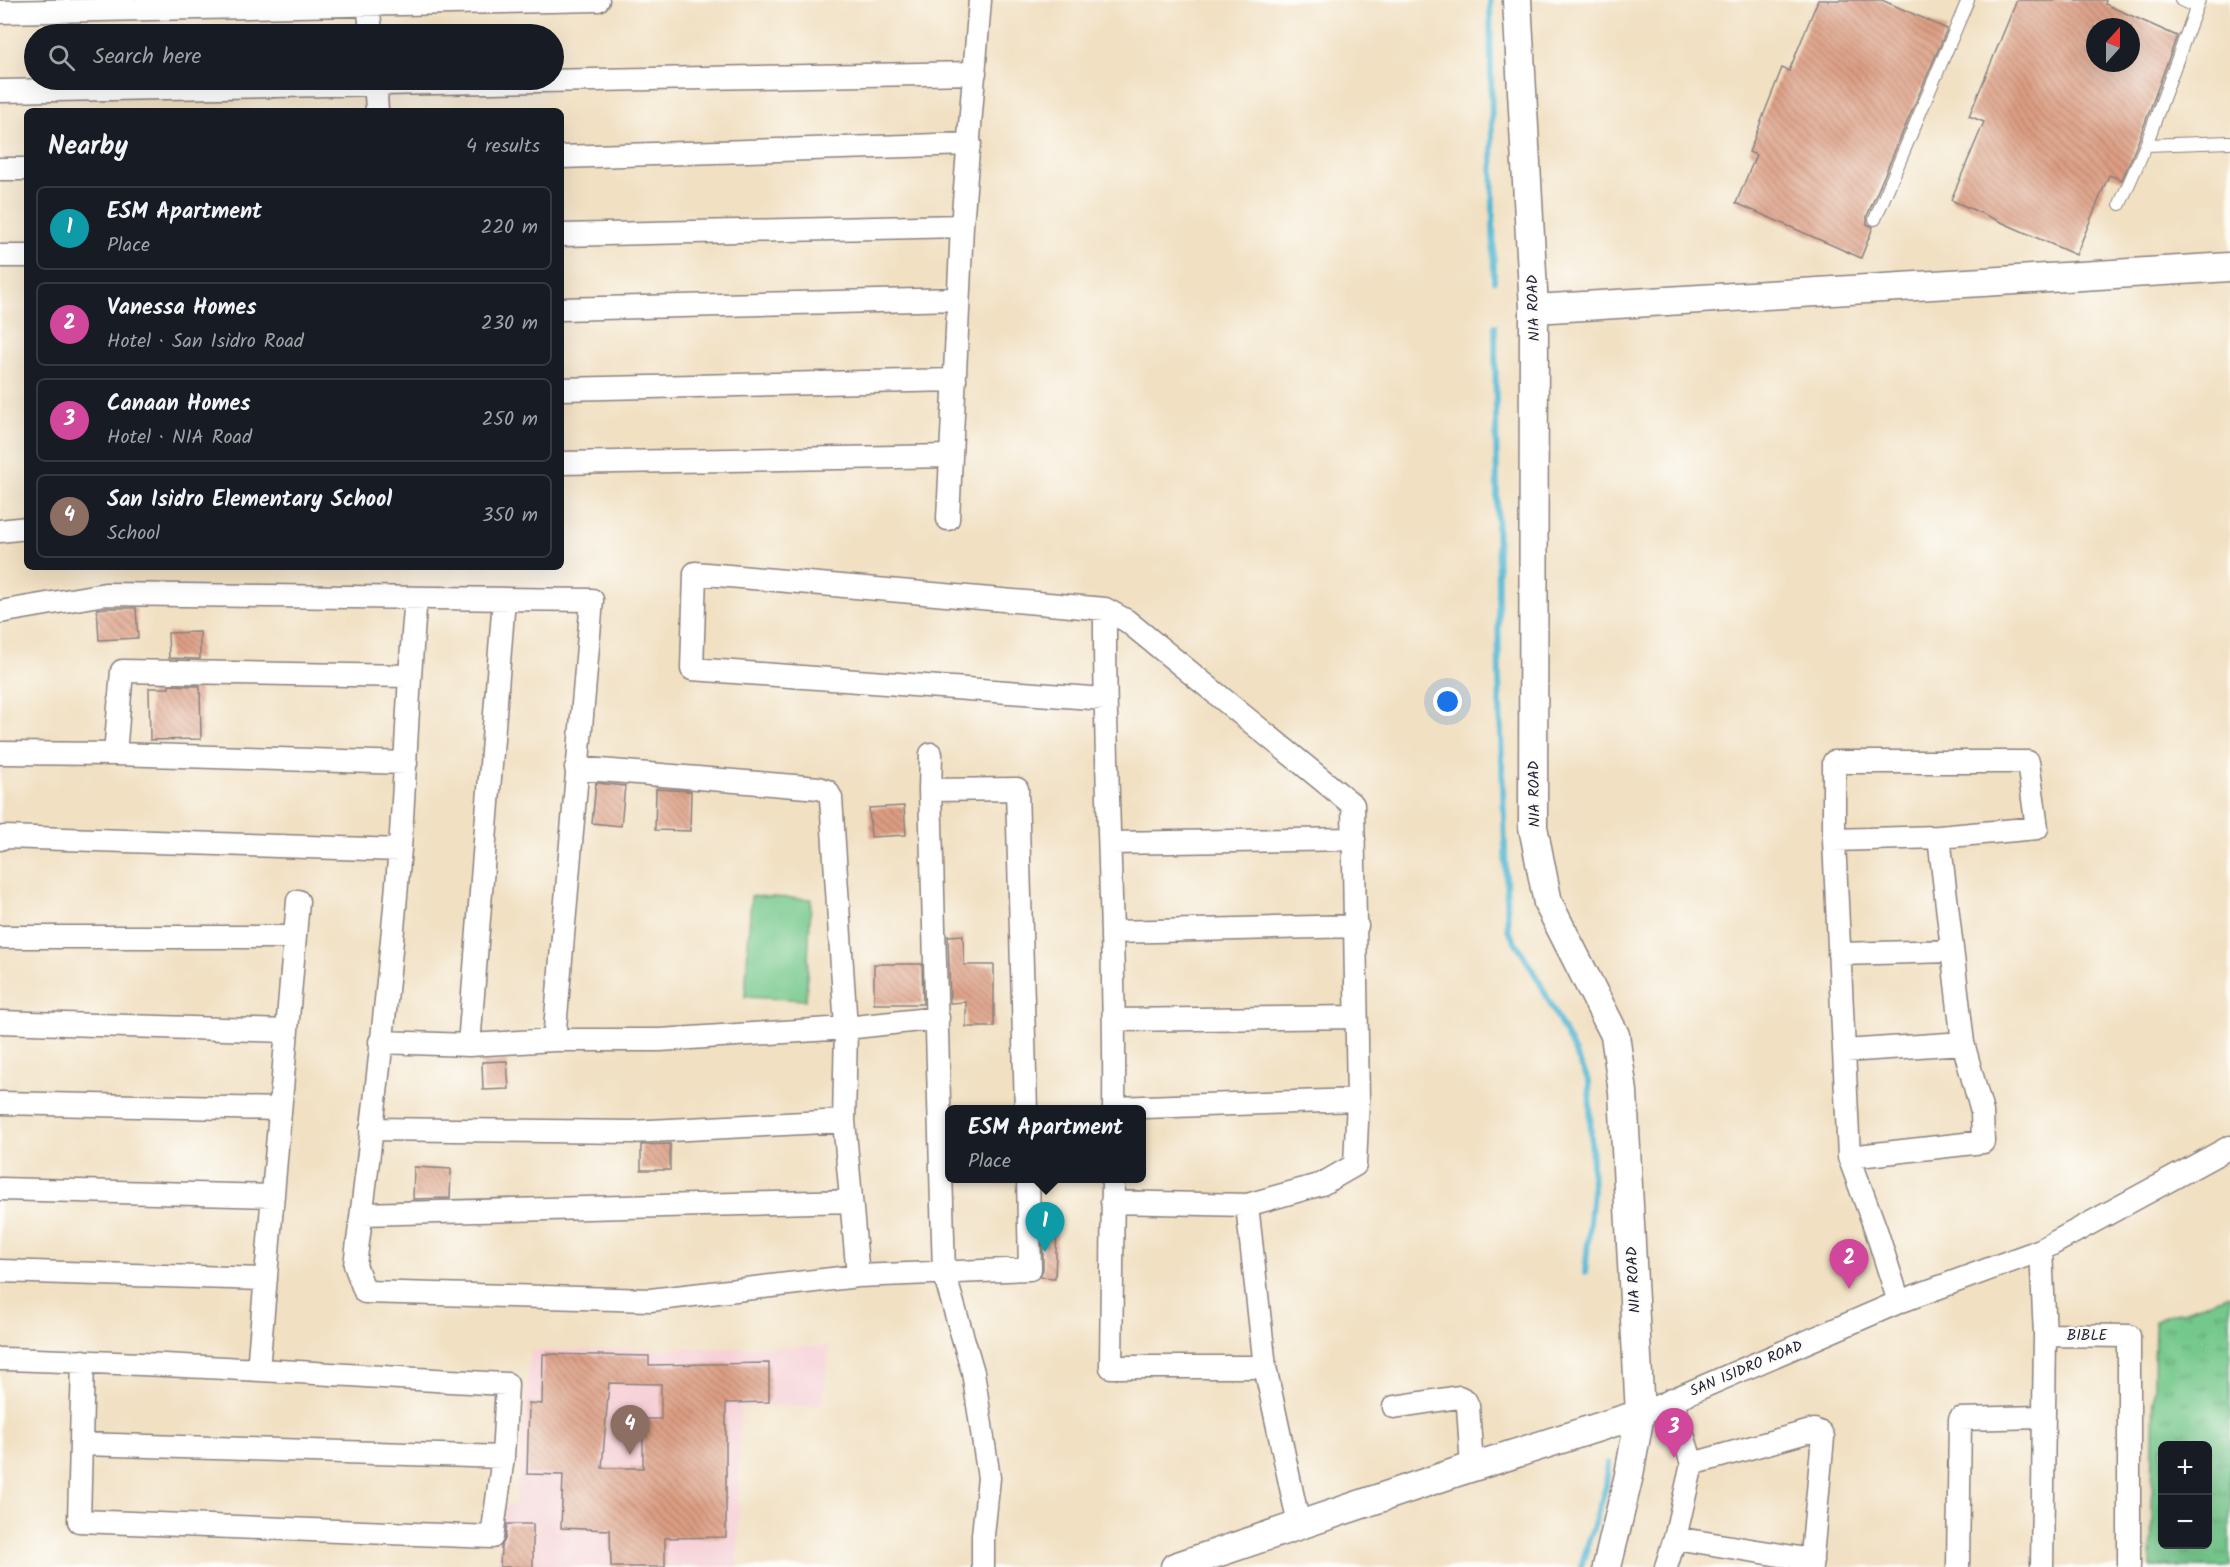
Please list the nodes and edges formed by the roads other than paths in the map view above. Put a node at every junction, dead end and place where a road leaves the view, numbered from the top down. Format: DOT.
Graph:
graph roads {
  1 [pos="598,0"];
  2 [pos="980,0"];
  3 [pos="1517,0"];
  4 [pos="2181,0"];
  5 [pos="1966,1"];
  6 [pos="368,2"];
  7 [pos="2197,3"];
  8 [pos="0,12"];
  9 [pos="370,24"];
  10 [pos="975,73"];
  11 [pos="564,79"];
  12 [pos="42,90"];
  13 [pos="376,90"];
  14 [pos="0,91"];
  15 [pos="377,108"];
  16 [pos="2230,142"];
  17 [pos="970,144"];
  18 [pos="2146,145"];
  19 [pos="564,157"];
  20 [pos="0,169"];
  21 [pos="24,169"];
  22 [pos="2120,204"];
  23 [pos="1875,219"];
  24 [pos="962,226"];
  25 [pos="564,235"];
  26 [pos="0,256"];
  27 [pos="24,256"];
  28 [pos="2230,267"];
  29 [pos="958,299"];
  30 [pos="564,309"];
  31 [pos="1534,309"];
  32 [pos="955,380"];
  33 [pos="564,389"];
  34 [pos="951,456"];
  35 [pos="564,463"];
  36 [pos="948,519"];
  37 [pos="24,528"];
  38 [pos="0,531"];
  39 [pos="416,598"];
  40 [pos="504,599"];
  41 [pos="1105,609"];
  42 [pos="0,612"];
  43 [pos="408,676"];
  44 [pos="1105,699"];
  45 [pos="0,753"];
  46 [pos="115,754"];
  47 [pos="931,754"];
  48 [pos="406,763"];
  49 [pos="576,768"];
  50 [pos="930,790"];
  51 [pos="1939,837"];
  52 [pos="0,839"];
  53 [pos="1354,839"];
  54 [pos="1834,840"];
  55 [pos="1111,843"];
  56 [pos="400,850"];
  57 [pos="298,901"];
  58 [pos="1357,926"];
  59 [pos="1113,932"];
  60 [pos="295,937"];
  61 [pos="0,938"];
  62 [pos="1951,951"];
  63 [pos="1839,954"];
  64 [pos="1356,1017"];
  65 [pos="938,1018"];
  66 [pos="1115,1020"];
  67 [pos="0,1022"];
  68 [pos="846,1028"];
  69 [pos="287,1031"];
  70 [pos="554,1040"];
  71 [pos="381,1042"];
  72 [pos="1963,1043"];
  73 [pos="469,1045"];
  74 [pos="1845,1051"];
  75 [pos="1358,1100"];
  76 [pos="0,1103"];
  77 [pos="1026,1105"];
  78 [pos="1114,1105"];
  79 [pos="1146,1108"];
  80 [pos="280,1109"];
  81 [pos="844,1122"];
  82 [pos="371,1129"];
  83 [pos="2230,1147"];
  84 [pos="1850,1158"];
  85 [pos="1028,1183"];
  86 [pos="1113,1183"];
  87 [pos="0,1189"];
  88 [pos="273,1196"];
  89 [pos="851,1201"];
  90 [pos="1112,1202"];
  91 [pos="1247,1204"];
  92 [pos="362,1214"];
  93 [pos="2041,1251"];
  94 [pos="0,1271"];
  95 [pos="944,1273"];
  96 [pos="858,1276"];
  97 [pos="266,1279"];
  98 [pos="1899,1302"];
  99 [pos="2045,1335"];
  100 [pos="0,1359"];
  101 [pos="83,1361"];
  102 [pos="1265,1367"];
  103 [pos="258,1370"];
  104 [pos="1672,1399"];
  105 [pos="1394,1407"];
  106 [pos="1640,1413"];
  107 [pos="2043,1418"];
  108 [pos="82,1444"];
  109 [pos="503,1457"];
  110 [pos="1692,1464"];
  111 [pos="1472,1467"];
  112 [pos="1299,1525"];
  113 [pos="1675,1538"];
  114 [pos="1811,1564"];
  115 [pos="983,1567"];
  116 [pos="1175,1567"];
  117 [pos="1607,1567"];
  118 [pos="1666,1567"];
  119 [pos="1958,1567"];
  120 [pos="2042,1567"];
  121 [pos="2129,1567"];
  1 -- 6 [label="street"];
  2 -- 10 [label="street"];
  3 -- 31 [label="street, NIA ROAD"];
  4 -- 7 [label="lane"];
  5 -- 23 [label="lane"];
  6 -- 8 [label="street"];
  6 -- 9 [label="street"];
  7 -- 18 [label="lane"];
  10 -- 11 [label="street"];
  10 -- 17 [label="street"];
  12 -- 14 [label="street"];
  13 -- 15 [label="street"];
  16 -- 18 [label="lane"];
  17 -- 19 [label="street"];
  17 -- 24 [label="street"];
  18 -- 22 [label="lane"];
  20 -- 21 [label="street"];
  24 -- 25 [label="street"];
  24 -- 29 [label="street"];
  26 -- 27 [label="street"];
  28 -- 31 [label="street"];
  29 -- 30 [label="street"];
  29 -- 32 [label="street"];
  31 -- 106 [label="street, NIA ROAD"];
  32 -- 33 [label="street"];
  32 -- 34 [label="street"];
  34 -- 35 [label="street"];
  34 -- 36 [label="street"];
  37 -- 38 [label="street"];
  39 -- 40 [label="street"];
  39 -- 42 [label="street"];
  39 -- 43 [label="street"];
  40 -- 49 [label="street"];
  40 -- 73 [label="street"];
  41 -- 44 [label="street"];
  41 -- 44 [label="street"];
  41 -- 53 [label="street"];
  43 -- 46 [label="street"];
  43 -- 48 [label="street"];
  44 -- 55 [label="street"];
  45 -- 46 [label="street"];
  46 -- 48 [label="street"];
  47 -- 50 [label="street"];
  48 -- 56 [label="street"];
  49 -- 68 [label="street"];
  49 -- 70 [label="street"];
  50 -- 65 [label="street"];
  50 -- 77 [label="street"];
  51 -- 54 [label="street"];
  51 -- 54 [label="street"];
  51 -- 62 [label="street"];
  52 -- 56 [label="street"];
  53 -- 55 [label="street"];
  53 -- 58 [label="street"];
  54 -- 63 [label="street"];
  55 -- 59 [label="street"];
  56 -- 71 [label="street"];
  57 -- 60 [label="street"];
  58 -- 59 [label="street"];
  58 -- 64 [label="street"];
  59 -- 66 [label="street"];
  60 -- 61 [label="street"];
  60 -- 69 [label="street"];
  62 -- 63 [label="street"];
  62 -- 72 [label="street"];
  63 -- 74 [label="street"];
  64 -- 66 [label="street"];
  64 -- 75 [label="street"];
  65 -- 68 [label="street"];
  65 -- 95 [label="street"];
  66 -- 78 [label="street"];
  67 -- 69 [label="street"];
  68 -- 70 [label="street"];
  68 -- 81 [label="street"];
  69 -- 80 [label="street"];
  70 -- 73 [label="street"];
  71 -- 73 [label="street"];
  71 -- 82 [label="street"];
  72 -- 74 [label="street"];
  72 -- 84 [label="street"];
  74 -- 84 [label="street"];
  75 -- 79 [label="street"];
  75 -- 91 [label="street"];
  76 -- 80 [label="street"];
  80 -- 88 [label="street"];
  81 -- 82 [label="street"];
  81 -- 89 [label="street"];
  82 -- 92 [label="street"];
  83 -- 93 [label="street, SAN ISIDRO ROAD"];
  84 -- 98 [label="street"];
  85 -- 95 [label="street"];
  86 -- 90 [label="street"];
  87 -- 88 [label="street"];
  88 -- 97 [label="street"];
  89 -- 92 [label="street"];
  89 -- 96 [label="street"];
  90 -- 91 [label="street"];
  90 -- 102 [label="street"];
  91 -- 102 [label="street"];
  92 -- 96 [label="street"];
  93 -- 98 [label="street, SAN ISIDRO ROAD"];
  93 -- 99 [label="street"];
  94 -- 97 [label="street"];
  95 -- 96 [label="street"];
  95 -- 115 [label="street"];
  97 -- 103 [label="street"];
  98 -- 104 [label="street, SAN ISIDRO ROAD"];
  99 -- 107 [label="street"];
  99 -- 121 [label="street, BIBLE"];
  100 -- 101 [label="street"];
  101 -- 103 [label="street"];
  101 -- 108 [label="street"];
  102 -- 112 [label="street"];
  103 -- 109 [label="street"];
  104 -- 106 [label="street, SAN ISIDRO ROAD"];
  104 -- 110 [label="street"];
  105 -- 111 [label="street"];
  106 -- 111 [label="street, SAN ISIDRO ROAD"];
  106 -- 117 [label="street, NIA ROAD"];
  107 -- 119 [label="street"];
  107 -- 120 [label="street"];
  108 -- 109 [label="street"];
  108 -- 109 [label="street"];
  110 -- 113 [label="street"];
  110 -- 114 [label="street"];
  111 -- 112 [label="street, SAN ISIDRO ROAD"];
  112 -- 116 [label="street, SAN ISIDRO ROAD"];
  113 -- 114 [label="street"];
  113 -- 118 [label="street"];
}
